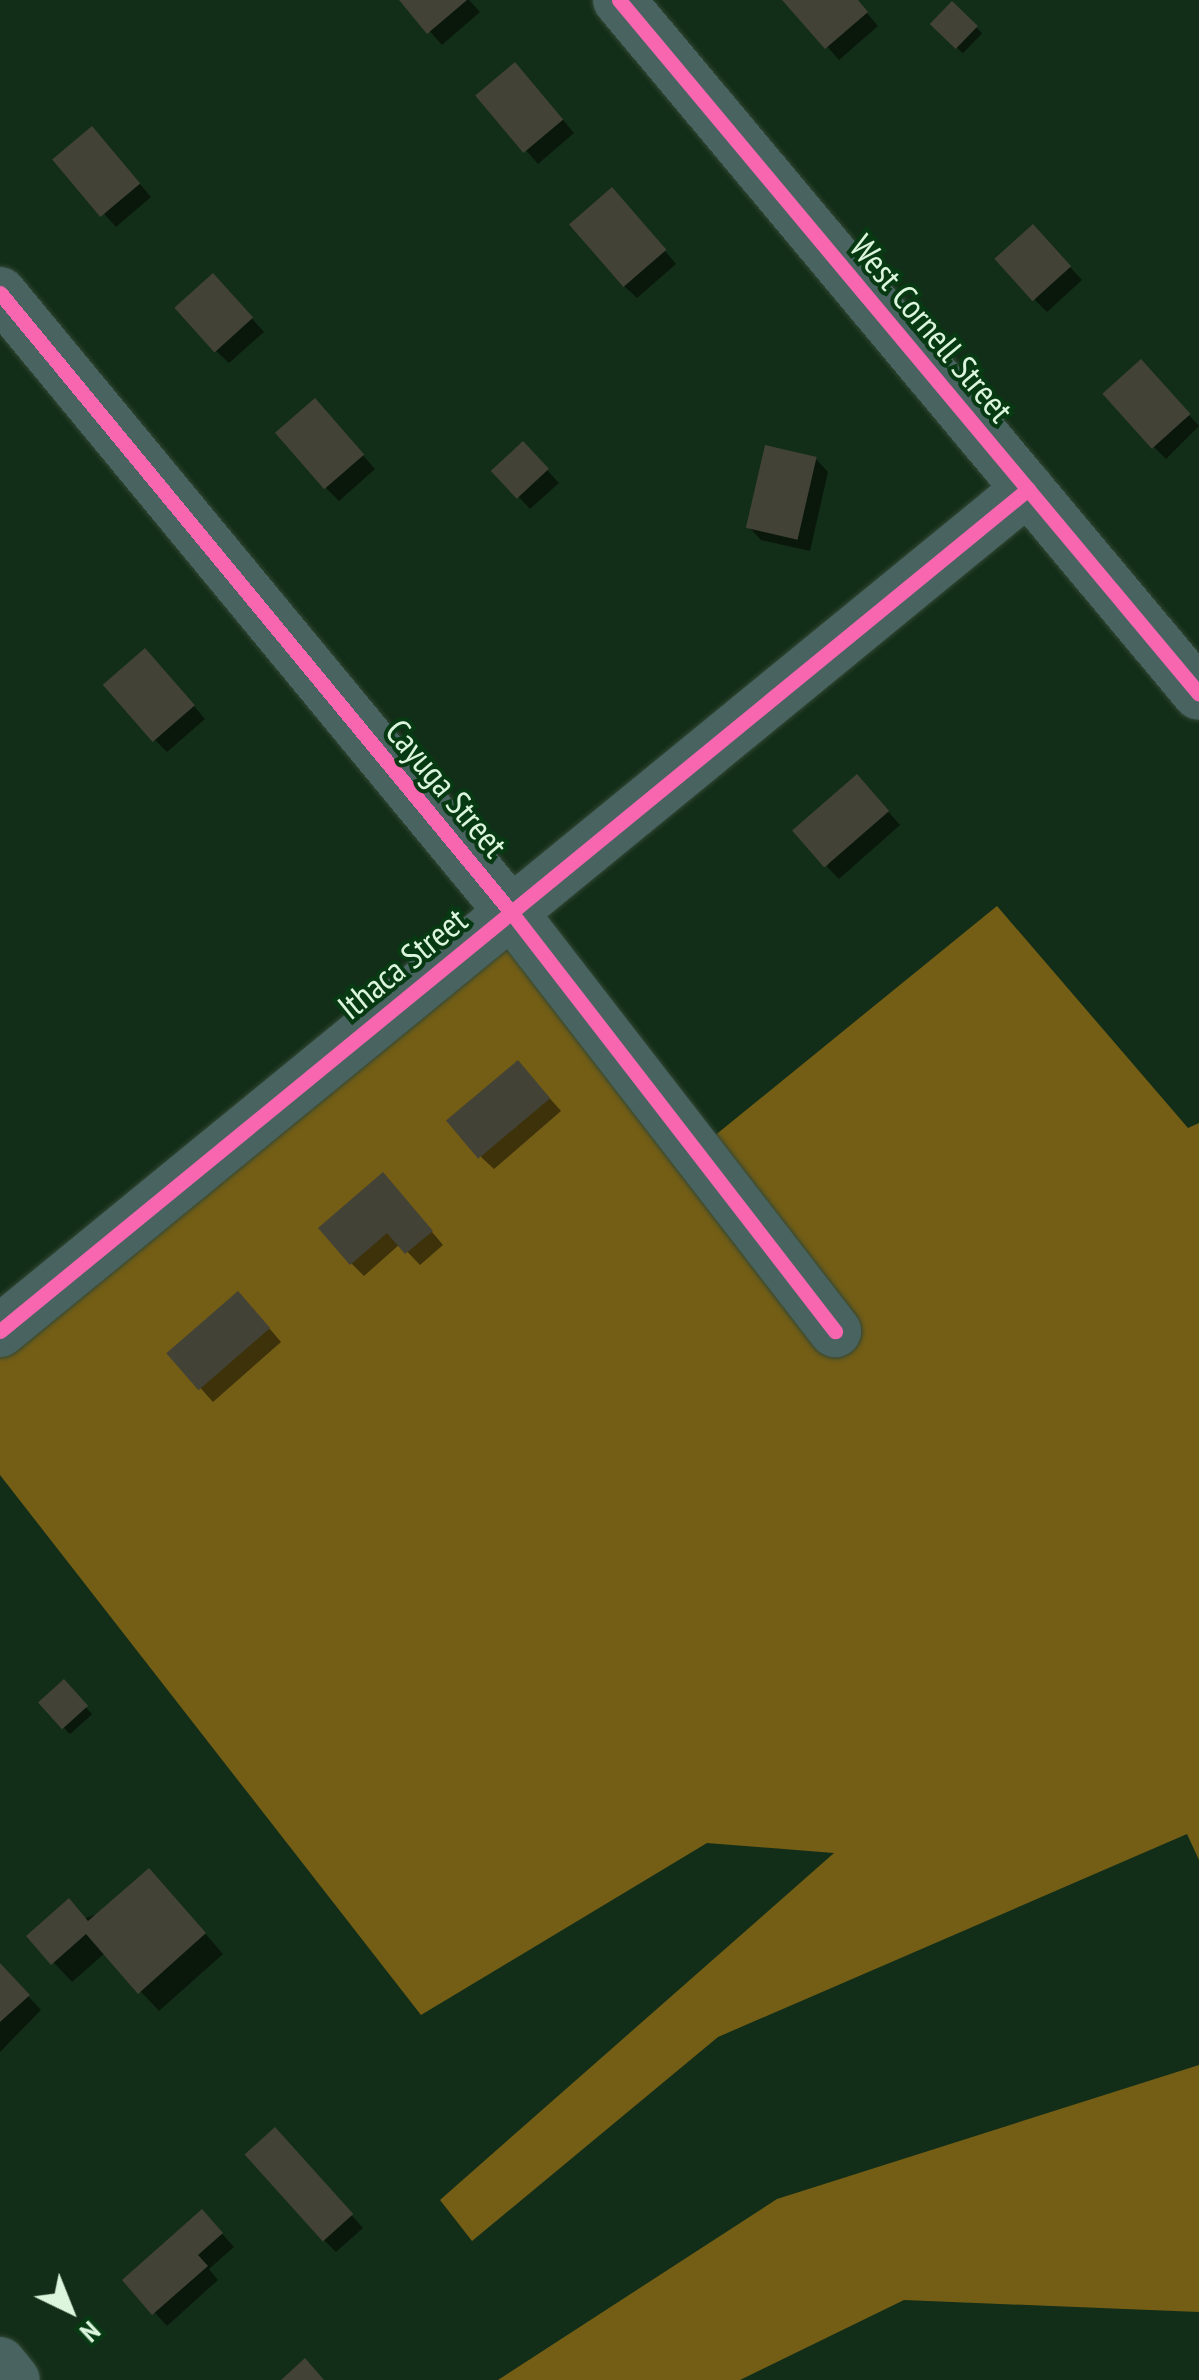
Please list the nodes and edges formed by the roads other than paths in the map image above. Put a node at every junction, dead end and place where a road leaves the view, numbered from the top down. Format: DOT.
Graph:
graph roads {
  1 [pos="619,0"];
  2 [pos="0,293"];
  3 [pos="1028,489"];
  4 [pos="1199,694"];
  5 [pos="512,912"];
  6 [pos="0,1330"];
  7 [pos="836,1331"];
  8 [pos="0,2363"];
  9 [pos="14,2380"];
  1 -- 3 [label="street, West Cornell Street"];
  2 -- 5 [label="street, Cayuga Street"];
  3 -- 4 [label="street, West Cornell Street"];
  3 -- 5 [label="street, Ithaca Street"];
  5 -- 6 [label="street, Ithaca Street"];
  5 -- 7 [label="street, Cayuga Street"];
  8 -- 9 [label="street"];
}
